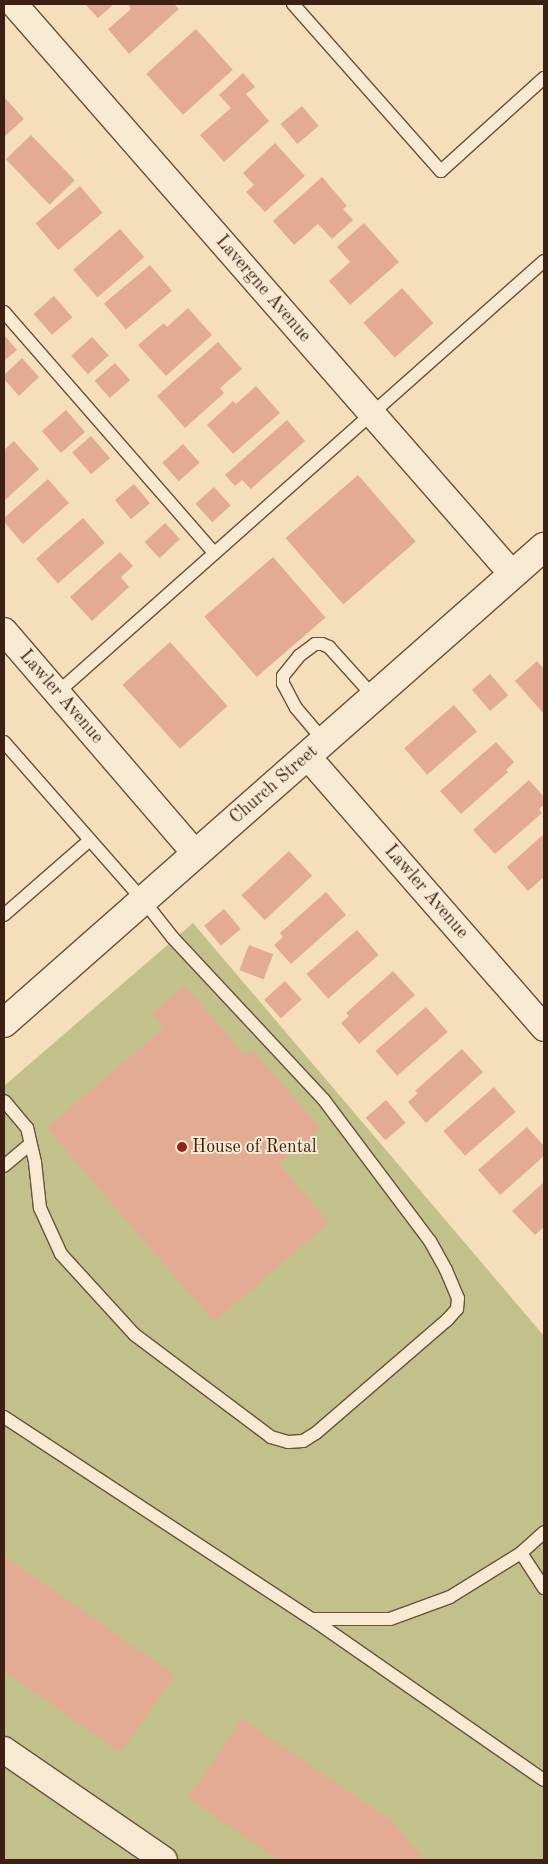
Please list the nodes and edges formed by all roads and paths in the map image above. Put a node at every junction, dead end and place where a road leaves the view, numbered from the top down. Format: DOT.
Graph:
graph roads {
  1 [pos="14,4"];
  2 [pos="293,4"];
  3 [pos="544,78"];
  4 [pos="544,261"];
  5 [pos="4,312"];
  6 [pos="371,412"];
  7 [pos="544,547"];
  8 [pos="214,553"];
  9 [pos="513,574"];
  10 [pos="4,631"];
  11 [pos="57,693"];
  12 [pos="374,697"];
  13 [pos="4,742"];
  14 [pos="316,748"];
  15 [pos="90,840"];
  16 [pos="196,854"];
  17 [pos="143,900"];
  18 [pos="4,915"];
  19 [pos="4,1023"];
  20 [pos="544,1028"];
  21 [pos="4,1102"];
  22 [pos="30,1144"];
  23 [pos="4,1166"];
  24 [pos="4,1417"];
  25 [pos="544,1532"];
  26 [pos="521,1553"];
  27 [pos="544,1588"];
  28 [pos="312,1619"];
  29 [pos="4,1750"];
  30 [pos="544,1780"];
  31 [pos="164,1860"];
  1 -- 6 [label="street, Lavergne Avenue"];
  2 -- 3 [label="lane"];
  4 -- 6 [label="lane"];
  5 -- 8 [label="lane"];
  6 -- 8 [label="lane"];
  6 -- 9 [label="street, Lavergne Avenue"];
  7 -- 9 [label="street, Church Street"];
  8 -- 11 [label="lane"];
  9 -- 12 [label="street, Church Street"];
  10 -- 11 [label="street, Lawler Avenue"];
  11 -- 16 [label="street, Lawler Avenue"];
  12 -- 14 [label="street, Church Street"];
  12 -- 14 [label="lane"];
  13 -- 15 [label="lane"];
  14 -- 16 [label="street, Church Street"];
  14 -- 20 [label="street, Lawler Avenue"];
  15 -- 17 [label="lane"];
  15 -- 18 [label="lane"];
  16 -- 17 [label="street, Church Street"];
  17 -- 19 [label="street, Church Street"];
  17 -- 22 [label="lane"];
  21 -- 22 [label="lane"];
  22 -- 23 [label="lane"];
  24 -- 28 [label="lane"];
  25 -- 26 [label="lane"];
  26 -- 27 [label="lane"];
  26 -- 28 [label="lane"];
  28 -- 30 [label="lane"];
  29 -- 31 [label="street"];
}
